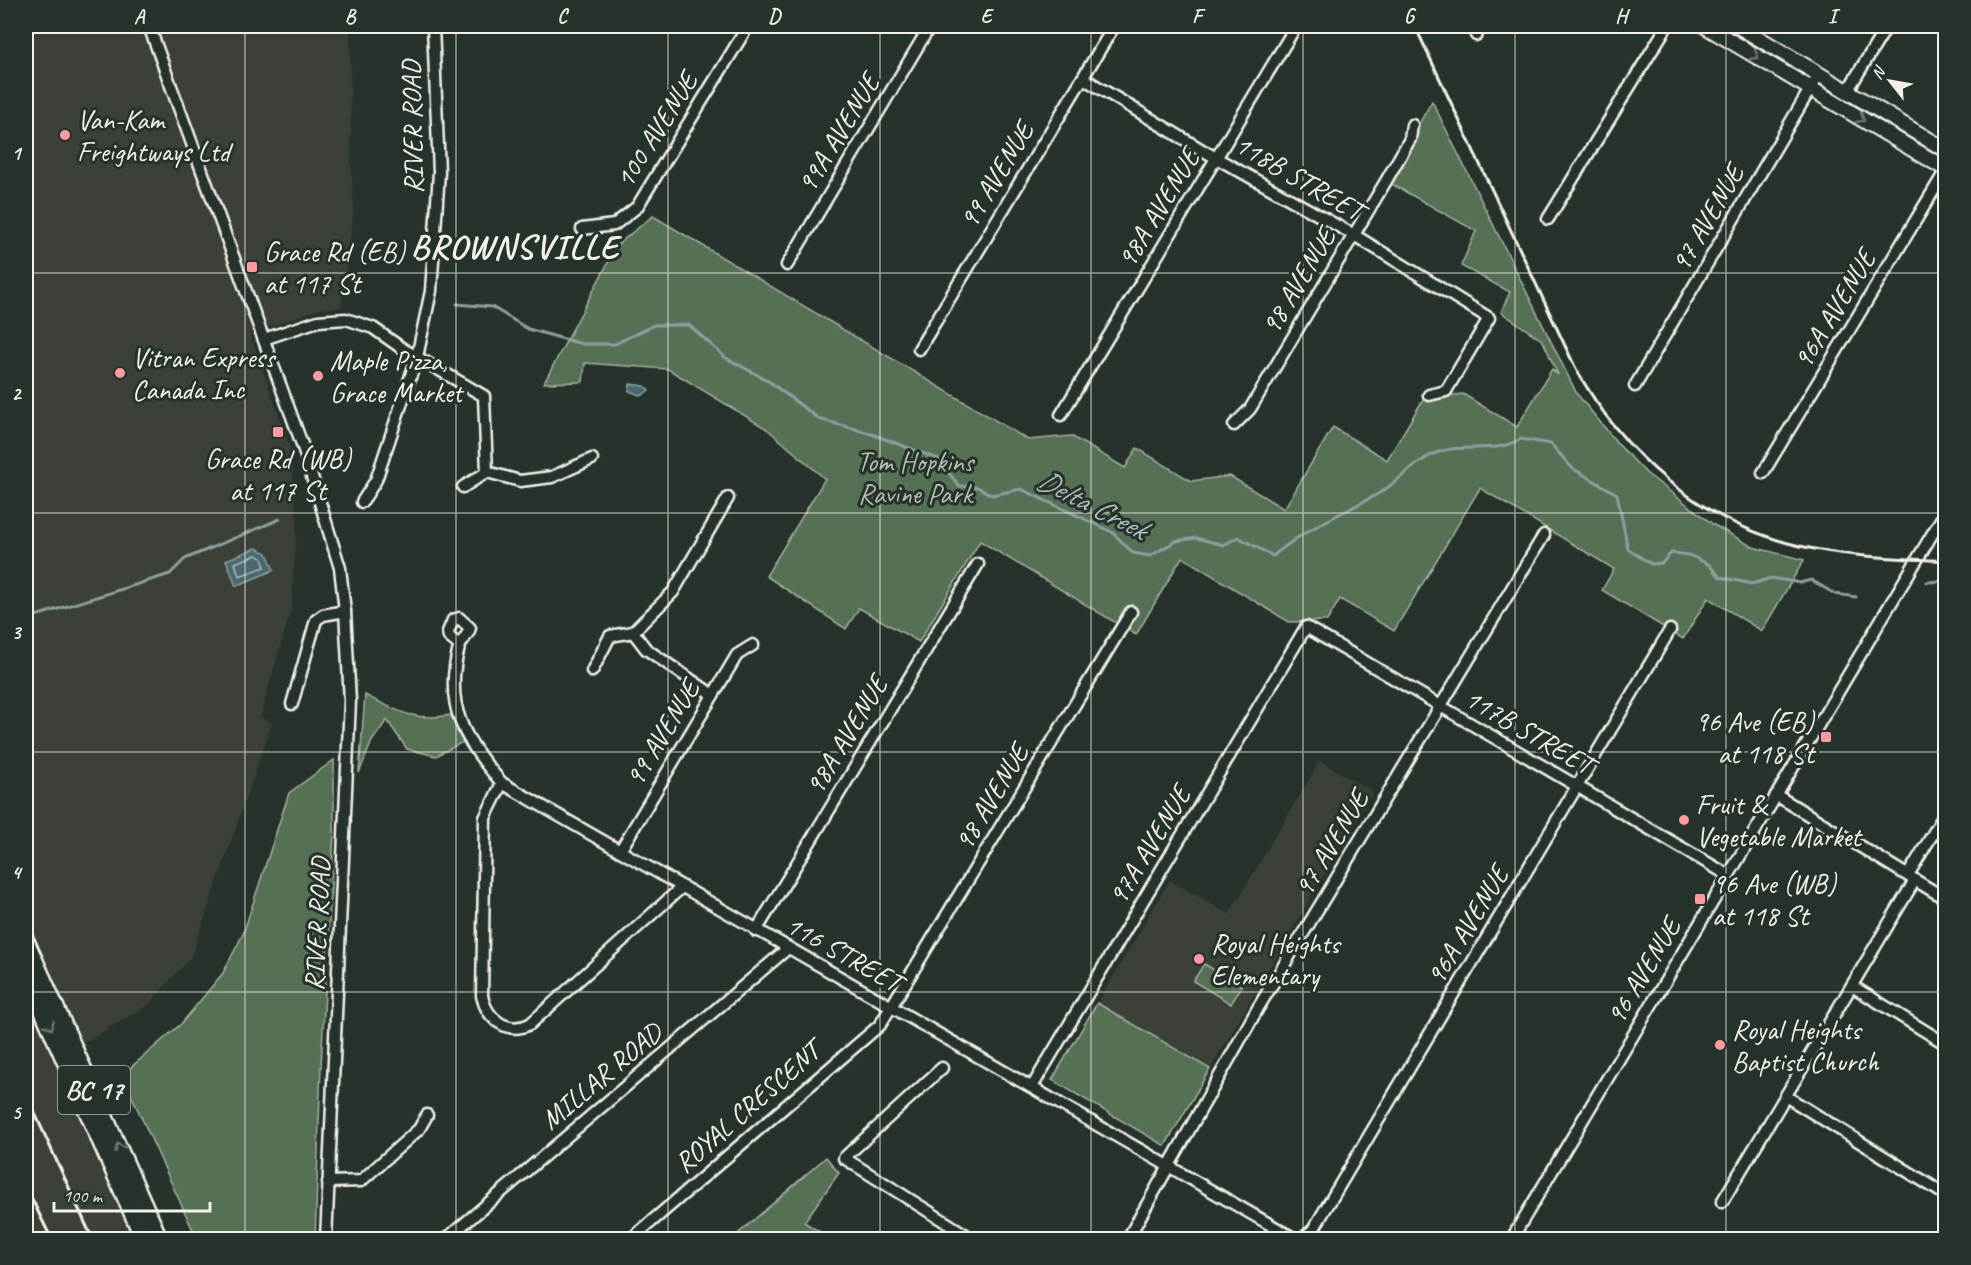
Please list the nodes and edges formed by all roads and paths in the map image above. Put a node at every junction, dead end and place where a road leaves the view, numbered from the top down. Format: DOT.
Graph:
graph roads {
  1 [pos="149,26"];
  2 [pos="433,26"];
  3 [pos="748,26"];
  4 [pos="930,26"];
  5 [pos="1114,26"];
  6 [pos="1296,26"];
  7 [pos="1482,26"];
  8 [pos="1666,26"];
  9 [pos="1705,26"];
  10 [pos="1738,26"];
  11 [pos="1887,26"];
  12 [pos="1476,35"];
  13 [pos="1819,74"];
  14 [pos="1083,78"];
  15 [pos="1810,89"];
  16 [pos="1848,90"];
  17 [pos="1412,125"];
  18 [pos="1946,150"];
  19 [pos="1216,157"];
  20 [pos="1946,170"];
  21 [pos="1548,219"];
  22 [pos="582,229"];
  23 [pos="1354,235"];
  24 [pos="788,265"];
  25 [pos="264,339"];
  26 [pos="919,349"];
  27 [pos="417,357"];
  28 [pos="1635,386"];
  29 [pos="1429,395"];
  30 [pos="1061,415"];
  31 [pos="1234,424"];
  32 [pos="592,459"];
  33 [pos="487,472"];
  34 [pos="1763,473"];
  35 [pos="464,487"];
  36 [pos="728,498"];
  37 [pos="362,502"];
  38 [pos="1946,511"];
  39 [pos="1544,535"];
  40 [pos="978,564"];
  41 [pos="345,611"];
  42 [pos="1131,612"];
  43 [pos="1306,627"];
  44 [pos="1670,630"];
  45 [pos="633,632"];
  46 [pos="459,645"];
  47 [pos="753,645"];
  48 [pos="592,671"];
  49 [pos="713,695"];
  50 [pos="292,704"];
  51 [pos="1440,707"];
  52 [pos="502,783"];
  53 [pos="1577,787"];
  54 [pos="1776,795"];
  55 [pos="1946,812"];
  56 [pos="620,851"];
  57 [pos="1728,875"];
  58 [pos="1911,878"];
  59 [pos="682,887"];
  60 [pos="1946,899"];
  61 [pos="756,931"];
  62 [pos="26,941"];
  63 [pos="787,949"];
  64 [pos="26,973"];
  65 [pos="1852,986"];
  66 [pos="892,1008"];
  67 [pos="1946,1044"];
  68 [pos="942,1068"];
  69 [pos="1032,1087"];
  70 [pos="1787,1097"];
  71 [pos="427,1115"];
  72 [pos="1168,1167"];
  73 [pos="328,1182"];
  74 [pos="1946,1195"];
  75 [pos="1722,1202"];
  76 [pos="960,1236"];
  77 [pos="144,1239"];
  78 [pos="160,1239"];
  79 [pos="326,1239"];
  80 [pos="445,1239"];
  81 [pos="630,1239"];
  82 [pos="974,1239"];
  83 [pos="1127,1239"];
  84 [pos="1299,1239"];
  85 [pos="1511,1239"];
  1 -- 25 [label="street, RIVER ROAD"];
  2 -- 27 [label="street, RIVER ROAD"];
  3 -- 22 [label="street, 100 AVENUE"];
  4 -- 24 [label="street, 99A AVENUE"];
  5 -- 14 [label="street, 99 AVENUE"];
  6 -- 19 [label="street, 98A AVENUE"];
  7 -- 12 [label="street"];
  8 -- 21 [label="street"];
  9 -- 15 [label="main road, one-way"];
  10 -- 13 [label="main road"];
  11 -- 16 [label="street"];
  13 -- 15 [label="street, 97 AVENUE"];
  13 -- 16 [label="main road"];
  14 -- 19 [label="street, 118B STREET"];
  14 -- 26 [label="street, 99 AVENUE"];
  15 -- 20 [label="main road, one-way"];
  15 -- 28 [label="street, 97 AVENUE"];
  16 -- 18 [label="main road"];
  17 -- 23 [label="street, 98 AVENUE"];
  19 -- 23 [label="street, 118B STREET"];
  19 -- 30 [label="street, 98A AVENUE"];
  20 -- 34 [label="street, 96A AVENUE"];
  23 -- 29 [label="street, 118B STREET"];
  23 -- 31 [label="street, 98 AVENUE"];
  25 -- 27 [label="street"];
  25 -- 41 [label="street, RIVER ROAD"];
  27 -- 33 [label="street"];
  27 -- 37 [label="street, RIVER ROAD"];
  32 -- 33 [label="street"];
  33 -- 35 [label="street"];
  36 -- 45 [label="street"];
  38 -- 54 [label="street, 96 AVENUE"];
  39 -- 51 [label="street, 97 AVENUE"];
  40 -- 61 [label="street, 98A AVENUE"];
  41 -- 50 [label="street"];
  41 -- 73 [label="street, RIVER ROAD"];
  42 -- 66 [label="street, 98 AVENUE"];
  43 -- 51 [label="street, 117B STREET"];
  43 -- 69 [label="street, 97A AVENUE"];
  44 -- 53 [label="street, 96A AVENUE"];
  45 -- 48 [label="street"];
  45 -- 49 [label="street"];
  46 -- 52 [label="street, 116 STREET"];
  47 -- 49 [label="street, 99 AVENUE"];
  49 -- 56 [label="street, 99 AVENUE"];
  51 -- 53 [label="street, 117B STREET"];
  51 -- 72 [label="street, 97 AVENUE"];
  52 -- 56 [label="street, 116 STREET"];
  52 -- 59 [label="street"];
  53 -- 57 [label="street, 117B STREET"];
  53 -- 84 [label="street, 96A AVENUE"];
  54 -- 57 [label="street, 96 AVENUE"];
  54 -- 58 [label="street"];
  55 -- 58 [label="street"];
  56 -- 59 [label="street, 116 STREET"];
  57 -- 85 [label="street, 96 AVENUE"];
  58 -- 60 [label="street"];
  58 -- 65 [label="street"];
  59 -- 61 [label="street, 116 STREET"];
  61 -- 63 [label="street, 116 STREET"];
  78 -- 62 [label="highway, BC 17, one-way"];
  63 -- 66 [label="street, 116 STREET"];
  63 -- 80 [label="street, MILLAR ROAD"];
  64 -- 77 [label="highway, BC 17, one-way"];
  65 -- 67 [label="street"];
  65 -- 70 [label="street"];
  66 -- 69 [label="street, 116 STREET"];
  66 -- 81 [label="street, ROYAL CRESCENT"];
  68 -- 76 [label="street"];
  69 -- 72 [label="street, 116 STREET"];
  70 -- 74 [label="street"];
  70 -- 75 [label="street"];
  71 -- 73 [label="street"];
  72 -- 83 [label="street, 97 AVENUE"];
  72 -- 84 [label="street, 116 STREET"];
  73 -- 79 [label="street, RIVER ROAD"];
  76 -- 82 [label="street"];
}
